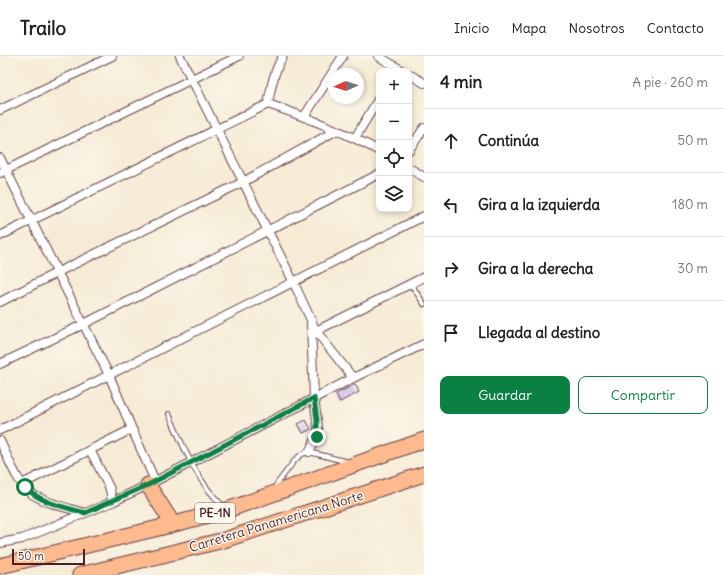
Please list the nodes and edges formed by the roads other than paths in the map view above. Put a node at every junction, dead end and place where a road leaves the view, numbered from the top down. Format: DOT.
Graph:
graph roads {
  1 [pos="112,56"];
  2 [pos="180,56"];
  3 [pos="239,56"];
  4 [pos="283,56"];
  5 [pos="343,56"];
  6 [pos="378,56"];
  7 [pos="396,68"];
  8 [pos="412,76"];
  9 [pos="192,79"];
  10 [pos="424,83"];
  11 [pos="376,103"];
  12 [pos="268,104"];
  13 [pos="0,110"];
  14 [pos="304,117"];
  15 [pos="424,128"];
  16 [pos="217,130"];
  17 [pos="337,130"];
  18 [pos="355,138"];
  19 [pos="412,146"];
  20 [pos="376,149"];
  21 [pos="0,158"];
  22 [pos="412,170"];
  23 [pos="3,171"];
  24 [pos="376,176"];
  25 [pos="424,177"];
  26 [pos="243,182"];
  27 [pos="424,216"];
  28 [pos="32,220"];
  29 [pos="267,230"];
  30 [pos="0,236"];
  31 [pos="58,272"];
  32 [pos="424,277"];
  33 [pos="293,281"];
  34 [pos="411,284"];
  35 [pos="0,302"];
  36 [pos="424,304"];
  37 [pos="310,319"];
  38 [pos="84,324"];
  39 [pos="316,332"];
  40 [pos="424,344"];
  41 [pos="0,364"];
  42 [pos="109,375"];
  43 [pos="353,378"];
  44 [pos="314,398"];
  45 [pos="169,414"];
  46 [pos="132,429"];
  47 [pos="0,430"];
  48 [pos="424,440"];
  49 [pos="0,441"];
  50 [pos="90,450"];
  51 [pos="309,452"];
  52 [pos="191,463"];
  53 [pos="355,464"];
  54 [pos="424,474"];
  55 [pos="152,483"];
  56 [pos="22,484"];
  57 [pos="269,494"];
  58 [pos="112,502"];
  59 [pos="227,510"];
  60 [pos="85,513"];
  61 [pos="173,524"];
  62 [pos="0,543"];
  63 [pos="0,566"];
  64 [pos="80,575"];
  1 -- 13 [label="street"];
  2 -- 9 [label="street"];
  3 -- 9 [label="street"];
  4 -- 12 [label="street"];
  5 -- 14 [label="street"];
  6 -- 7 [label="street"];
  8 -- 10 [label="street"];
  9 -- 16 [label="street"];
  9 -- 23 [label="street"];
  11 -- 18 [label="street"];
  12 -- 14 [label="street"];
  12 -- 16 [label="street"];
  14 -- 17 [label="street"];
  15 -- 19 [label="street"];
  16 -- 26 [label="street"];
  16 -- 28 [label="street"];
  17 -- 18 [label="street"];
  17 -- 26 [label="street"];
  18 -- 20 [label="street"];
  21 -- 23 [label="street"];
  22 -- 25 [label="street"];
  23 -- 28 [label="street"];
  24 -- 29 [label="street"];
  26 -- 29 [label="street"];
  26 -- 31 [label="street"];
  27 -- 33 [label="street"];
  28 -- 30 [label="street"];
  28 -- 31 [label="street"];
  29 -- 33 [label="street"];
  29 -- 38 [label="street"];
  31 -- 35 [label="street"];
  31 -- 38 [label="street"];
  32 -- 34 [label="street"];
  33 -- 37 [label="street"];
  33 -- 42 [label="street"];
  34 -- 36 [label="lane"];
  34 -- 39 [label="street"];
  37 -- 39 [label="street"];
  37 -- 44 [label="street"];
  38 -- 41 [label="street"];
  38 -- 42 [label="street"];
  39 -- 43 [label="street"];
  40 -- 43 [label="street"];
  42 -- 46 [label="street"];
  42 -- 47 [label="street"];
  43 -- 44 [label="street"];
  44 -- 51 [label="street"];
  44 -- 52 [label="street"];
  45 -- 52 [label="lane"];
  46 -- 50 [label="street"];
  46 -- 55 [label="street"];
  48 -- 53 [label="highway, Carretera Panamericana Norte / PE-1N"];
  49 -- 56 [label="street"];
  50 -- 56 [label="street"];
  50 -- 58 [label="street"];
  51 -- 53 [label="lane"];
  51 -- 57 [label="lane"];
  52 -- 55 [label="street"];
  52 -- 59 [label="lane"];
  53 -- 57 [label="highway, Carretera Panamericana Norte / PE-1N"];
  54 -- 64 [label="highway, Carretera Panamericana Norte / PE-1N"];
  55 -- 58 [label="street"];
  55 -- 61 [label="highway"];
  56 -- 60 [label="street"];
  57 -- 59 [label="highway, Carretera Panamericana Norte / PE-1N"];
  58 -- 60 [label="street"];
  59 -- 61 [label="highway, Carretera Panamericana Norte / PE-1N"];
  60 -- 62 [label="street"];
  61 -- 63 [label="highway, Carretera Panamericana Norte / PE-1N"];
}
